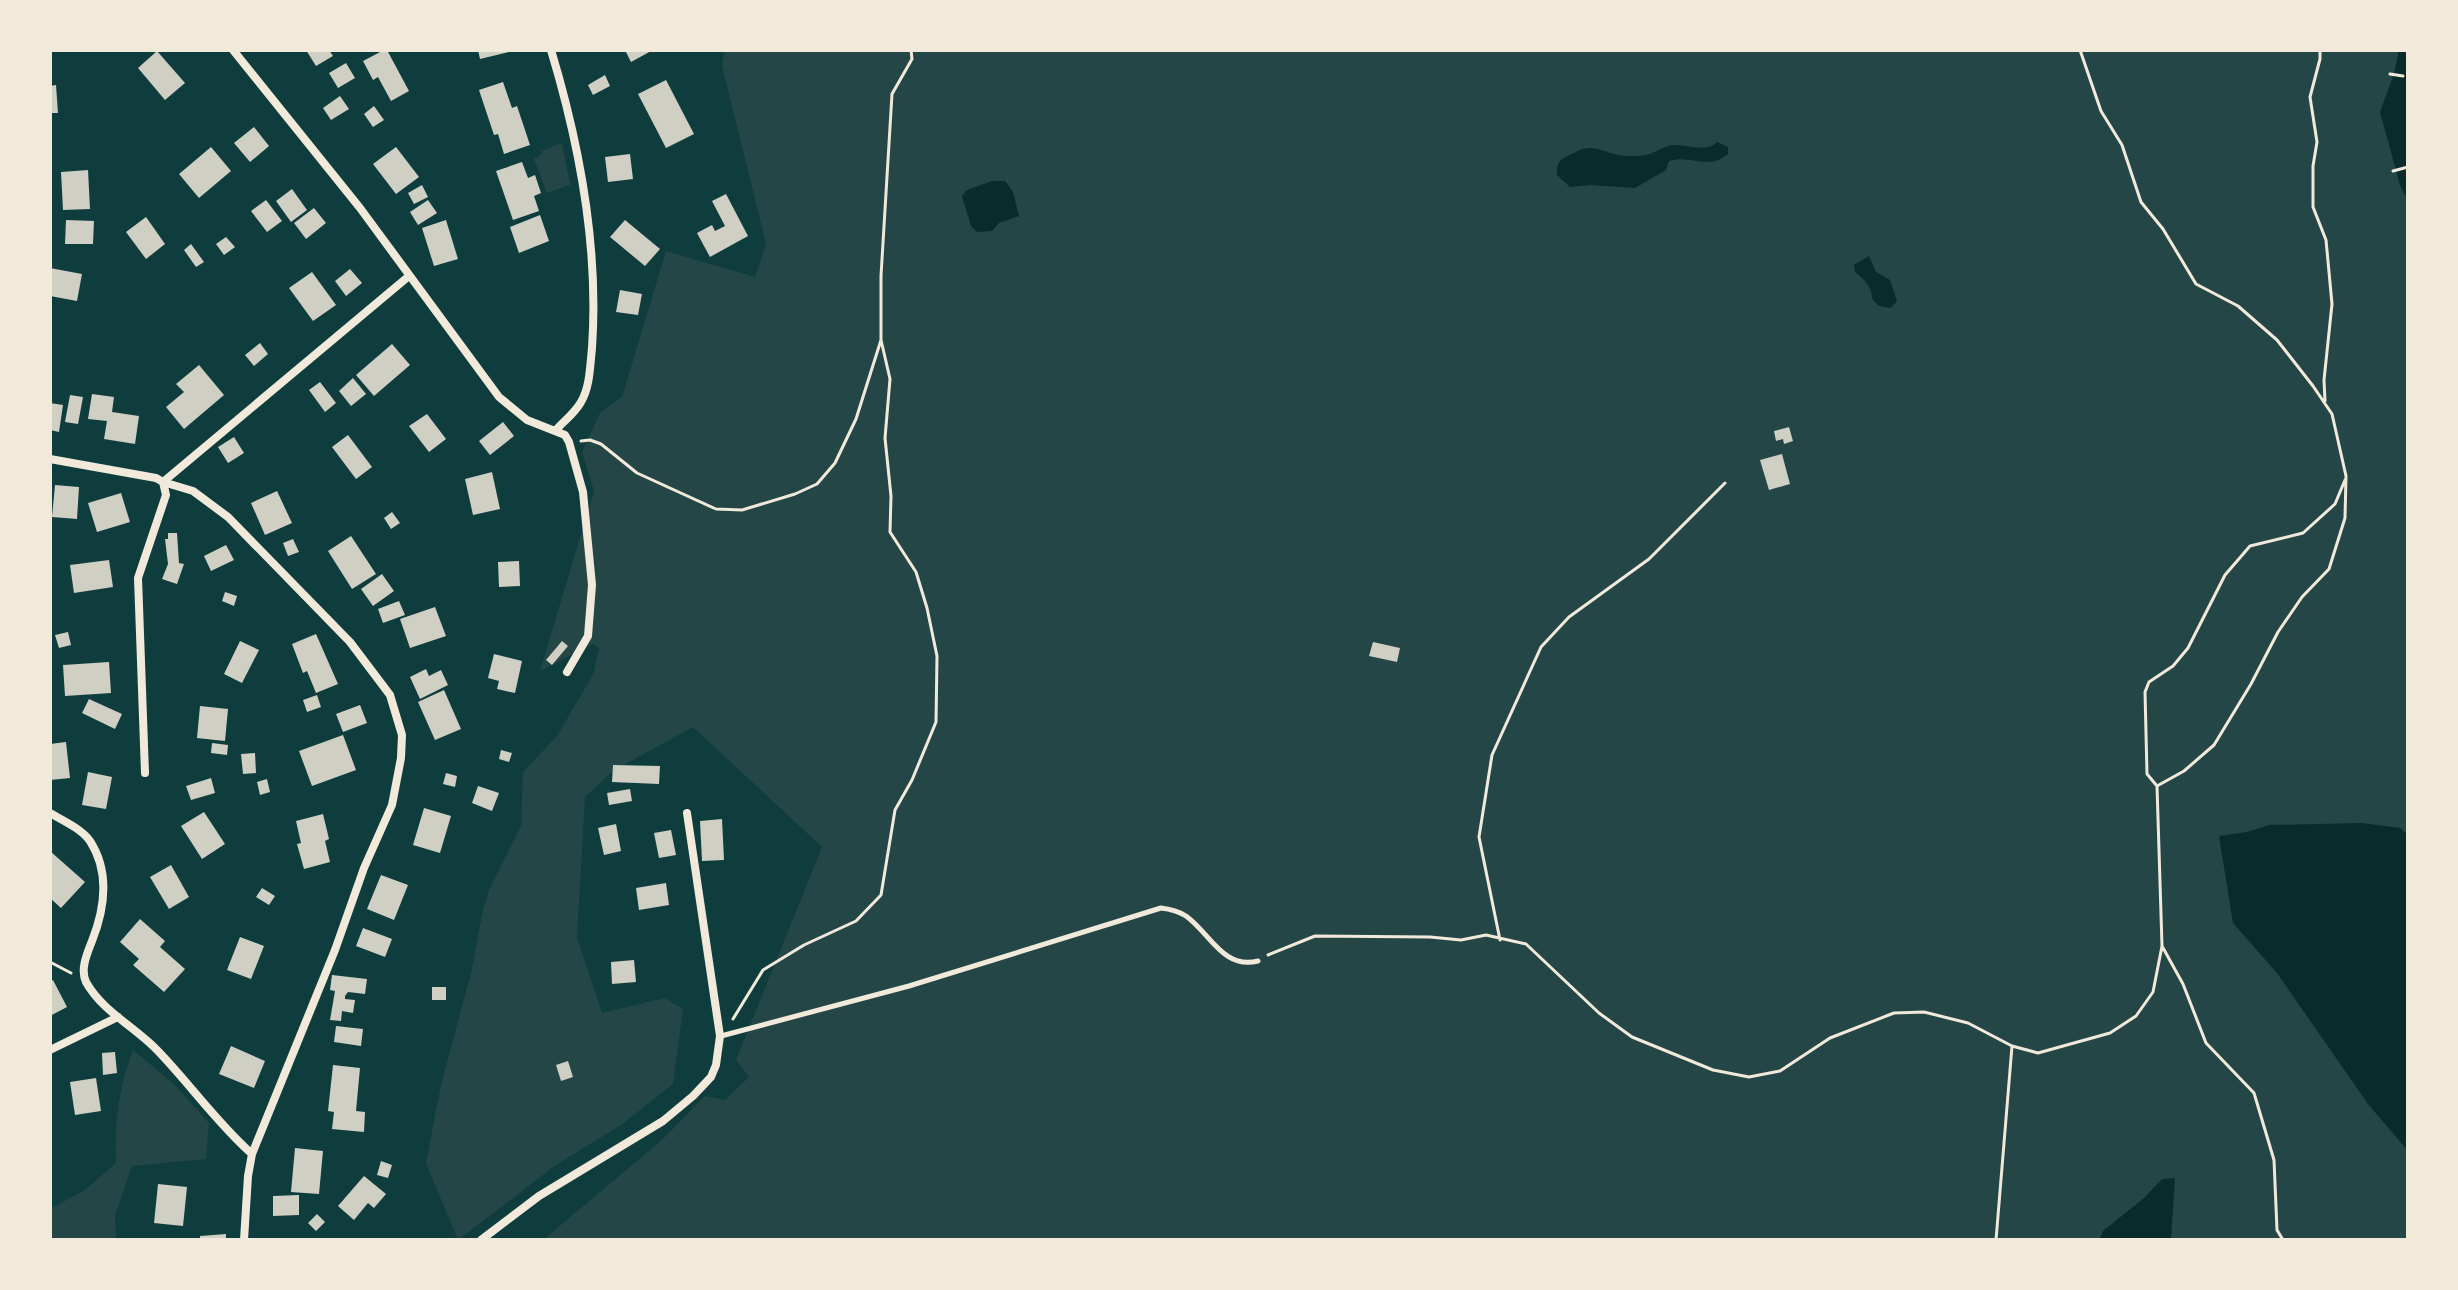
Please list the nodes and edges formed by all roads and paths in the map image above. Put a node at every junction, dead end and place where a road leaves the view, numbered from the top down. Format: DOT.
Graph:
graph roads {
  1 [pos="233,50"];
  2 [pos="551,50"];
  3 [pos="911,50"];
  4 [pos="2080,50"];
  5 [pos="2320,50"];
  6 [pos="2390,74"];
  7 [pos="2403,76"];
  8 [pos="2408,167"];
  9 [pos="2393,171"];
  10 [pos="409,276"];
  11 [pos="881,340"];
  12 [pos="2325,404"];
  13 [pos="556,430"];
  14 [pos="569,442"];
  15 [pos="50,459"];
  16 [pos="2346,476"];
  17 [pos="163,482"];
  18 [pos="1725,483"];
  19 [pos="567,672"];
  20 [pos="145,773"];
  21 [pos="2157,786"];
  22 [pos="50,813"];
  23 [pos="687,813"];
  24 [pos="1500,940"];
  25 [pos="2162,946"];
  26 [pos="1258,961"];
  27 [pos="50,962"];
  28 [pos="85,979"];
  29 [pos="118,1017"];
  30 [pos="720,1036"];
  31 [pos="2012,1046"];
  32 [pos="50,1050"];
  33 [pos="252,1154"];
  34 [pos="244,1240"];
  35 [pos="481,1240"];
  36 [pos="1996,1240"];
  37 [pos="2283,1240"];
  1 -- 10 [label="street"];
  2 -- 13 [label="street"];
  3 -- 11 [label="path"];
  4 -- 12 [label="path"];
  5 -- 12 [label="path"];
  6 -- 7 [label="path"];
  8 -- 9 [label="path"];
  10 -- 13 [label="street"];
  10 -- 17 [label="street"];
  11 -- 14 [label="path"];
  11 -- 30 [label="path"];
  12 -- 16 [label="path"];
  13 -- 14 [label="street"];
  14 -- 19 [label="street"];
  15 -- 17 [label="street"];
  16 -- 21 [label="path"];
  16 -- 21 [label="path"];
  17 -- 20 [label="street"];
  17 -- 33 [label="street"];
  18 -- 24 [label="path"];
  21 -- 25 [label="path"];
  22 -- 28 [label="street"];
  23 -- 30 [label="street"];
  24 -- 26 [label="path"];
  24 -- 31 [label="path"];
  25 -- 31 [label="path"];
  25 -- 37 [label="path"];
  26 -- 30 [label="lane"];
  27 -- 28 [label="path"];
  28 -- 29 [label="street"];
  29 -- 32 [label="street"];
  29 -- 33 [label="street"];
  30 -- 35 [label="street"];
  31 -- 36 [label="path"];
  33 -- 34 [label="street"];
}
